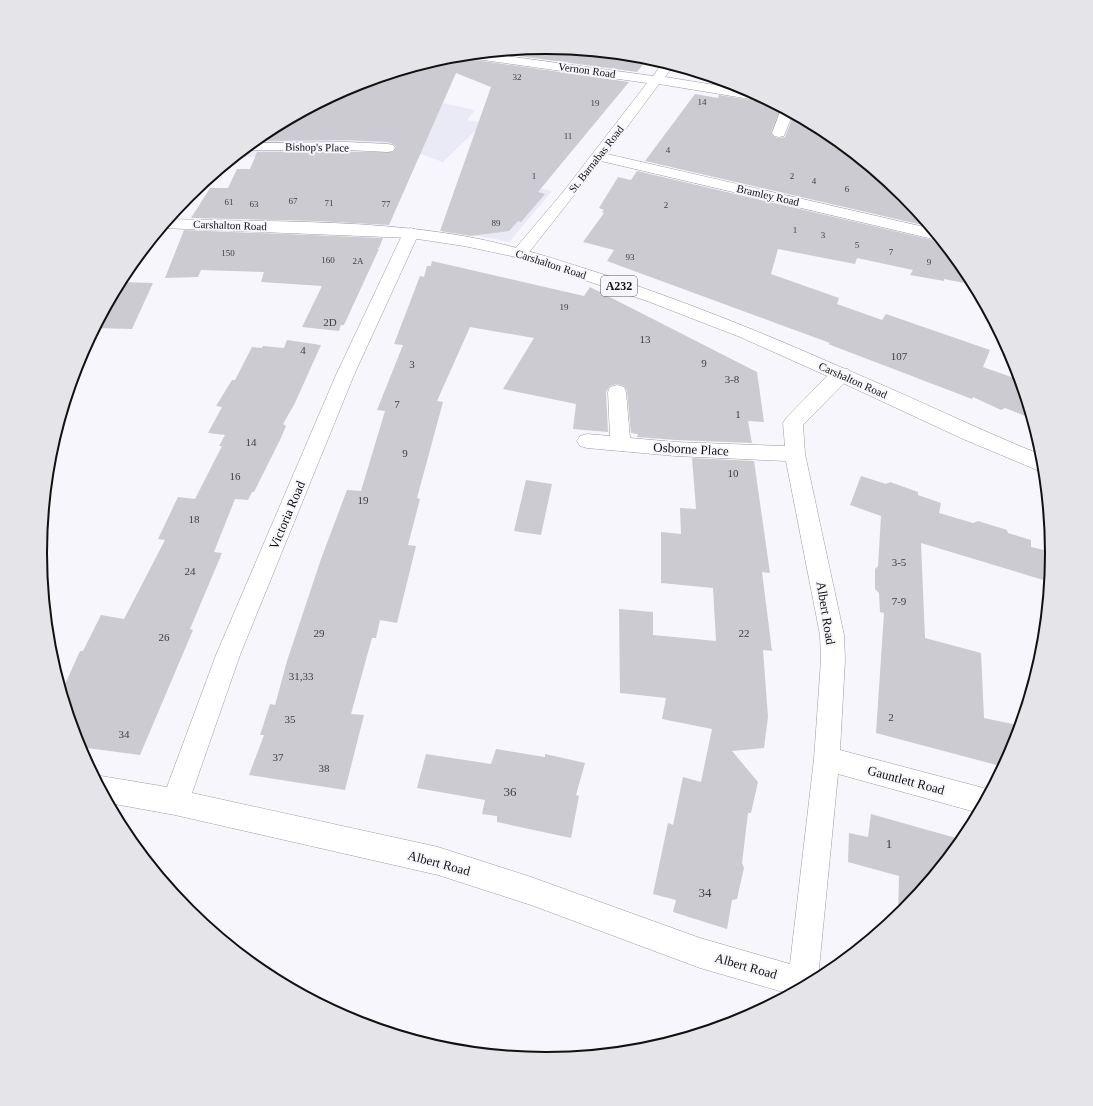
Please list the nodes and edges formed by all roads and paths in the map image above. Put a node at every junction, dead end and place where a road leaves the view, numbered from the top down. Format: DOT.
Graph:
graph roads {
  1 [pos="491,57"];
  2 [pos="666,68"];
  3 [pos="657,80"];
  4 [pos="742,94"];
  5 [pos="785,115"];
  6 [pos="779,133"];
  7 [pos="256,147"];
  8 [pos="388,148"];
  9 [pos="598,156"];
  10 [pos="171,224"];
  11 [pos="411,233"];
  12 [pos="930,233"];
  13 [pos="520,253"];
  14 [pos="840,374"];
  15 [pos="617,392"];
  16 [pos="587,441"];
  17 [pos="620,444"];
  18 [pos="796,454"];
  19 [pos="1037,462"];
  20 [pos="827,759"];
  21 [pos="107,790"];
  22 [pos="980,801"];
  23 [pos="175,802"];
  24 [pos="803,981"];
  25 [pos="801,983"];
  1 -- 3 [label="main road, Vernon Road"];
  2 -- 3 [label="main road, St. Barnabas Road"];
  3 -- 4 [label="main road, Vernon Road"];
  3 -- 9 [label="main road, St. Barnabas Road"];
  5 -- 6 [label="main road"];
  7 -- 8 [label="main road, Bishop's Place"];
  9 -- 12 [label="main road, Bramley Road"];
  9 -- 13 [label="main road, St. Barnabas Road"];
  10 -- 11 [label="main road, Carshalton Road / A232"];
  11 -- 13 [label="main road, Carshalton Road / A232"];
  11 -- 23 [label="main road, Victoria Road"];
  13 -- 14 [label="main road, Carshalton Road / A232"];
  14 -- 18 [label="main road, Albert Road"];
  14 -- 19 [label="main road, Carshalton Road / A232"];
  15 -- 17 [label="main road"];
  16 -- 17 [label="main road, Osborne Place"];
  17 -- 18 [label="main road, Osborne Place"];
  18 -- 20 [label="main road, Albert Road"];
  20 -- 22 [label="main road, Gauntlett Road"];
  20 -- 24 [label="main road, Albert Road"];
  21 -- 23 [label="main road, Albert Road"];
  23 -- 25 [label="main road, Albert Road"];
}
